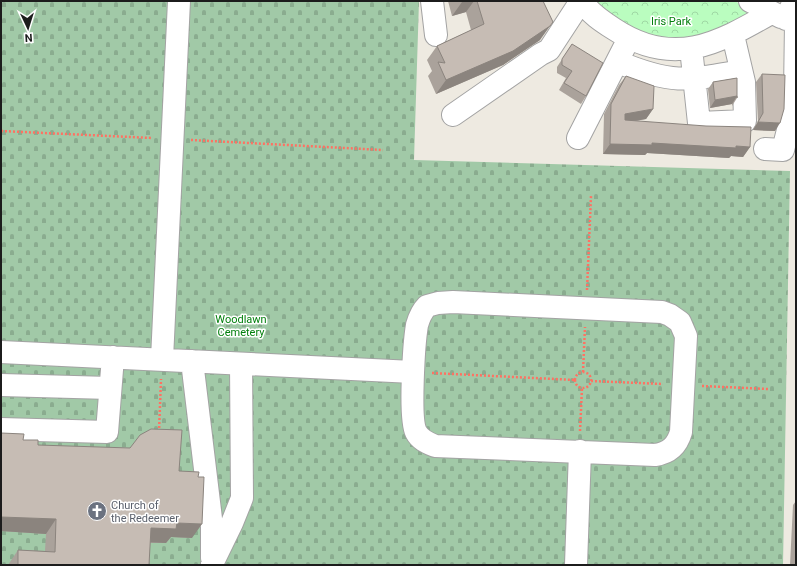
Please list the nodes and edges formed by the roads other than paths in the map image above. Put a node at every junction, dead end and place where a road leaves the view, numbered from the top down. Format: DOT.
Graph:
graph roads {
  1 [pos="179,1"];
  2 [pos="432,1"];
  3 [pos="582,1"];
  4 [pos="778,11"];
  5 [pos="436,35"];
  6 [pos="732,35"];
  7 [pos="630,38"];
  8 [pos="691,48"];
  9 [pos="618,62"];
  10 [pos="741,71"];
  11 [pos="694,79"];
  12 [pos="453,116"];
  13 [pos="578,138"];
  14 [pos="765,149"];
  15 [pos="1,352"];
  16 [pos="113,357"];
  17 [pos="162,359"];
  18 [pos="192,361"];
  19 [pos="241,364"];
  20 [pos="413,372"];
  21 [pos="1,385"];
  22 [pos="110,388"];
  23 [pos="1,429"];
  24 [pos="580,451"];
  25 [pos="211,564"];
  26 [pos="576,565"];
  1 -- 17 [label="street"];
  2 -- 5 [label="street"];
  3 -- 7 [label="street"];
  3 -- 12 [label="street"];
  4 -- 6 [label="street"];
  4 -- 14 [label="street"];
  6 -- 8 [label="street"];
  6 -- 10 [label="street"];
  7 -- 8 [label="street"];
  7 -- 9 [label="street"];
  8 -- 11 [label="street"];
  9 -- 11 [label="street"];
  9 -- 13 [label="street"];
  10 -- 11 [label="street"];
  10 -- 11 [label="street"];
  15 -- 16 [label="street"];
  16 -- 17 [label="street"];
  16 -- 22 [label="street"];
  17 -- 18 [label="street"];
  18 -- 19 [label="street"];
  18 -- 25 [label="street"];
  19 -- 20 [label="street"];
  19 -- 25 [label="street"];
  20 -- 24 [label="street"];
  20 -- 24 [label="street"];
  21 -- 22 [label="street"];
  22 -- 23 [label="street"];
  24 -- 26 [label="street"];
}
